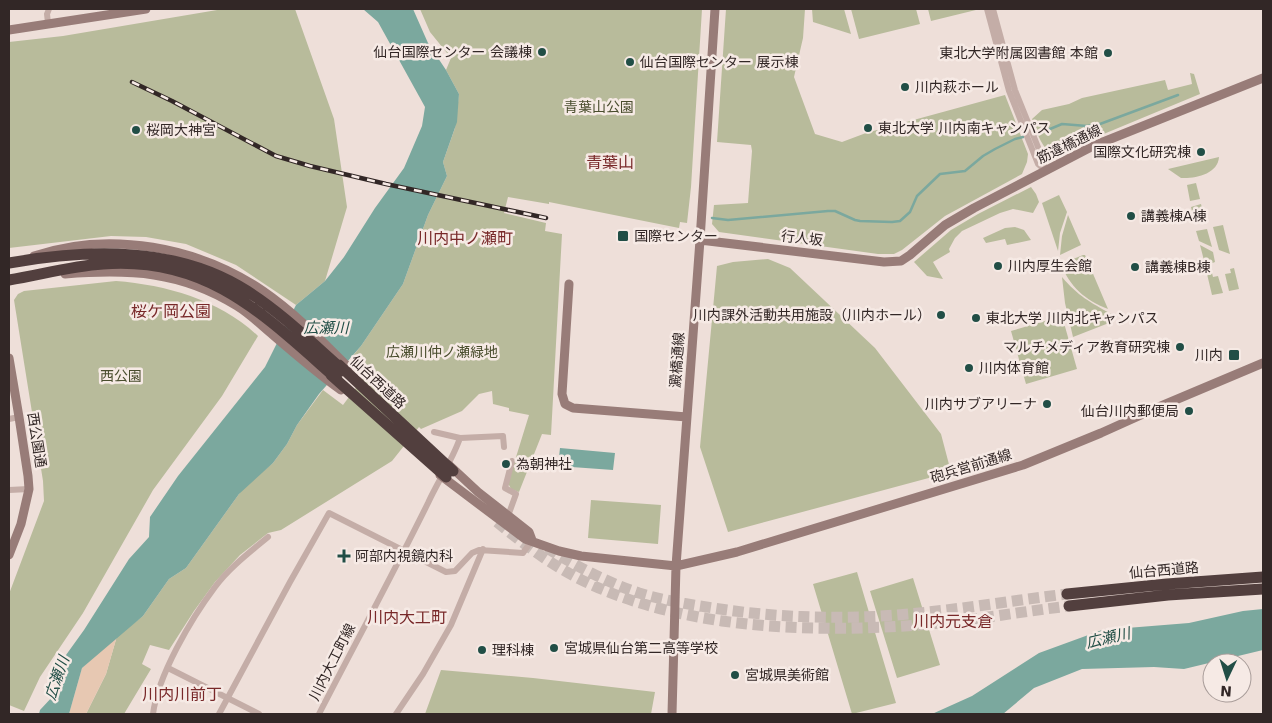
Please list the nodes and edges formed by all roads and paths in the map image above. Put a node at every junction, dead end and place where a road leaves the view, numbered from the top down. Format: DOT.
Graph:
graph roads {
  1 [pos="49,9"];
  2 [pos="146,9"];
  3 [pos="715,9"];
  4 [pos="987,9"];
  5 [pos="993,9"];
  6 [pos="127,10"];
  7 [pos="48,23"];
  8 [pos="9,30"];
  9 [pos="1263,78"];
  10 [pos="1045,170"];
  11 [pos="700,240"];
  12 [pos="901,261"];
  13 [pos="12,263"];
  14 [pos="9,280"];
  15 [pos="569,284"];
  16 [pos="277,321"];
  17 [pos="9,358"];
  18 [pos="1263,363"];
  19 [pos="340,375"];
  20 [pos="20,417"];
  21 [pos="687,417"];
  22 [pos="9,419"];
  23 [pos="434,432"];
  24 [pos="460,438"];
  25 [pos="504,447"];
  26 [pos="512,461"];
  27 [pos="449,474"];
  28 [pos="28,489"];
  29 [pos="9,490"];
  30 [pos="475,496"];
  31 [pos="508,516"];
  32 [pos="268,537"];
  33 [pos="532,540"];
  34 [pos="483,549"];
  35 [pos="404,552"];
  36 [pos="9,555"];
  37 [pos="676,566"];
  38 [pos="1263,577"];
  39 [pos="1263,589"];
  40 [pos="168,668"];
  41 [pos="228,698"];
  42 [pos="153,714"];
  43 [pos="219,714"];
  44 [pos="259,714"];
  45 [pos="319,714"];
  46 [pos="396,714"];
  47 [pos="672,714"];
  1 -- 7 [label="street"];
  2 -- 6 [label="street"];
  3 -- 11 [label="street, 澱橋通線"];
  4 -- 10 [label="street"];
  5 -- 10 [label="street"];
  6 -- 7 [label="street"];
  7 -- 8 [label="street"];
  9 -- 10 [label="street, 筋違橋通線"];
  10 -- 12 [label="street, 筋違橋通線"];
  11 -- 12 [label="street, 行人坂"];
  11 -- 21 [label="street, 澱橋通線"];
  13 -- 16 [label="highway"];
  14 -- 16 [label="highway"];
  15 -- 21 [label="street"];
  16 -- 19 [label="highway, 仙台西道路"];
  16 -- 19 [label="highway, 仙台西道路"];
  16 -- 30 [label="street"];
  16 -- 30 [label="street"];
  17 -- 20 [label="street, 西公園通"];
  18 -- 37 [label="street, 砲兵営前通線"];
  19 -- 27 [label="highway, 仙台西道路"];
  20 -- 22 [label="street"];
  20 -- 28 [label="street, 西公園通"];
  21 -- 37 [label="street, 澱橋通線"];
  23 -- 24 [label="street"];
  24 -- 25 [label="street"];
  24 -- 35 [label="street, 川内大工町線"];
  26 -- 31 [label="street"];
  28 -- 29 [label="street"];
  28 -- 36 [label="street, 西公園通"];
  30 -- 31 [label="street"];
  30 -- 33 [label="street, 砲兵営前通線"];
  31 -- 33 [label="street"];
  32 -- 40 [label="street"];
  33 -- 34 [label="street"];
  33 -- 37 [label="street, 砲兵営前通線"];
  34 -- 35 [label="street"];
  34 -- 46 [label="street"];
  35 -- 41 [label="street"];
  35 -- 45 [label="street, 川内大工町線"];
  37 -- 47 [label="street, 澱橋通線"];
  38 -- 39 [label="highway, 仙台西道路"];
  40 -- 41 [label="street"];
  40 -- 42 [label="street"];
  41 -- 43 [label="street"];
  41 -- 44 [label="street"];
}
